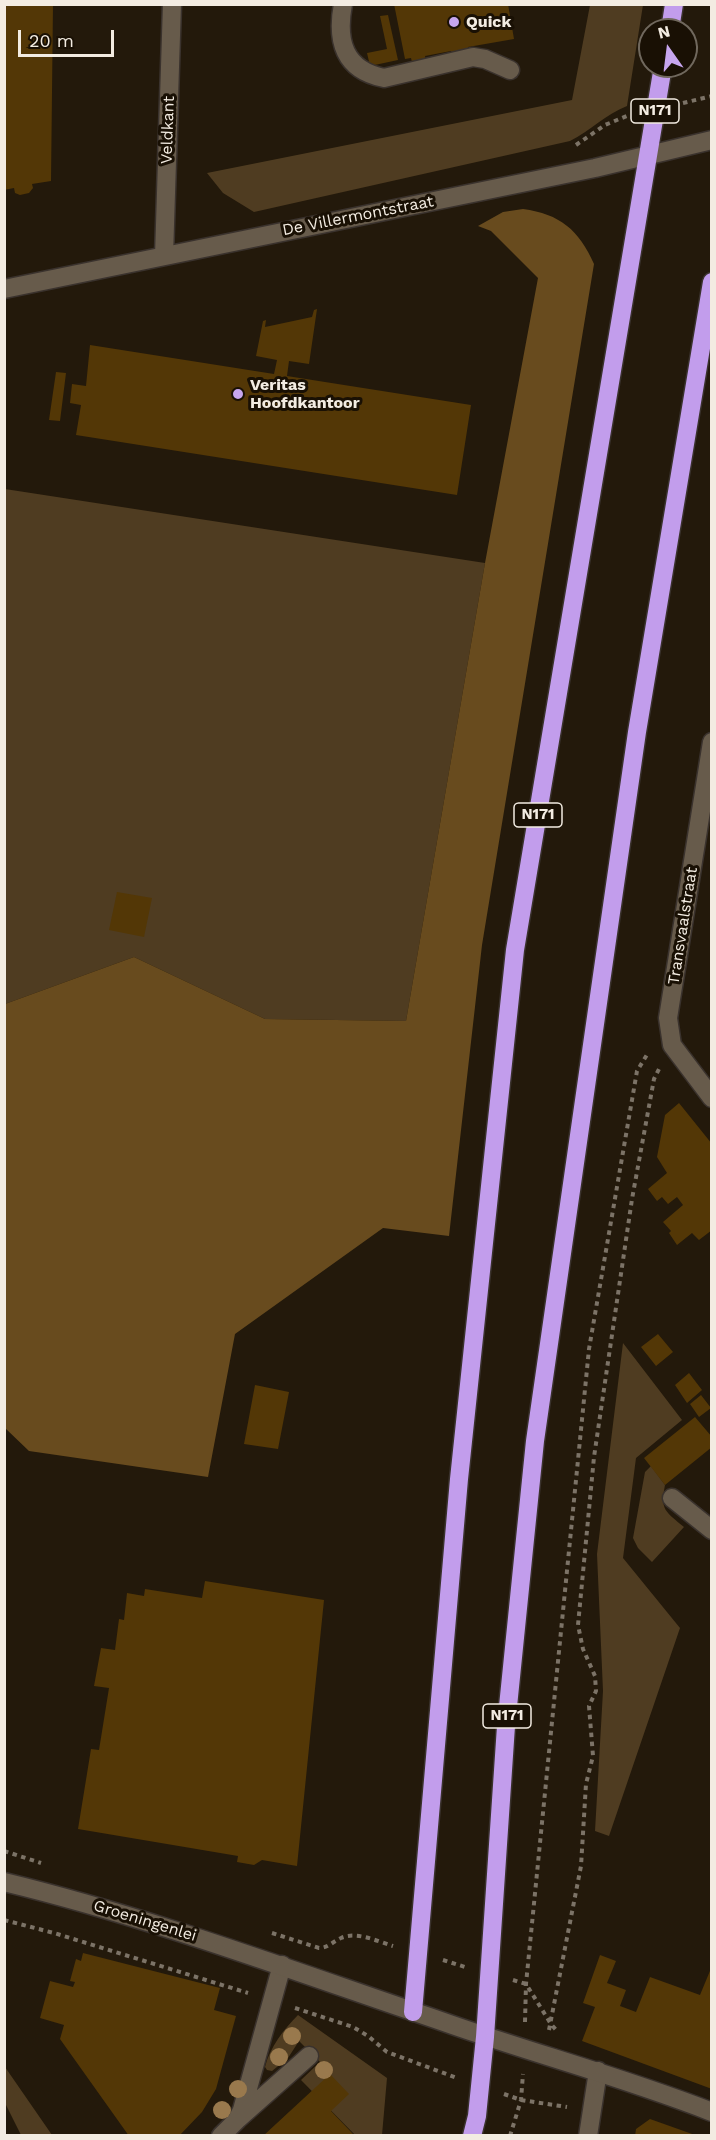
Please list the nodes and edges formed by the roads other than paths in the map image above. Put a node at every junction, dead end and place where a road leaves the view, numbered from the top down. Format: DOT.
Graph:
graph roads {
  1 [pos="172,4"];
  2 [pos="343,4"];
  3 [pos="510,70"];
  4 [pos="661,78"];
  5 [pos="711,140"];
  6 [pos="647,155"];
  7 [pos="164,256"];
  8 [pos="711,282"];
  9 [pos="4,289"];
  10 [pos="711,742"];
  11 [pos="711,1098"];
  12 [pos="672,1498"];
  13 [pos="711,1530"];
  14 [pos="5,1882"];
  15 [pos="282,1965"];
  16 [pos="413,2012"];
  17 [pos="485,2037"];
  18 [pos="309,2056"];
  19 [pos="598,2071"];
  20 [pos="711,2112"];
  21 [pos="237,2120"];
  22 [pos="221,2136"];
  23 [pos="472,2136"];
  24 [pos="588,2136"];
  1 -- 7 [label="street, Veldkant"];
  2 -- 3 [label="street"];
  4 -- 6 [label="highway, N171"];
  5 -- 6 [label="street, De Villermontstraat"];
  6 -- 7 [label="street, De Villermontstraat"];
  6 -- 16 [label="highway, N171"];
  7 -- 9 [label="street, De Villermontstraat"];
  8 -- 17 [label="highway, N171"];
  10 -- 11 [label="street, Transvaalstraat"];
  12 -- 13 [label="street"];
  14 -- 15 [label="street, Groeningenlei"];
  15 -- 16 [label="street, Groeningenlei"];
  15 -- 21 [label="street"];
  16 -- 17 [label="street, Groeningenlei"];
  17 -- 19 [label="street, Groeningenlei"];
  17 -- 23 [label="highway, N171"];
  18 -- 21 [label="street"];
  19 -- 20 [label="street, Groeningenlei"];
  19 -- 24 [label="street"];
  21 -- 22 [label="street"];
}
